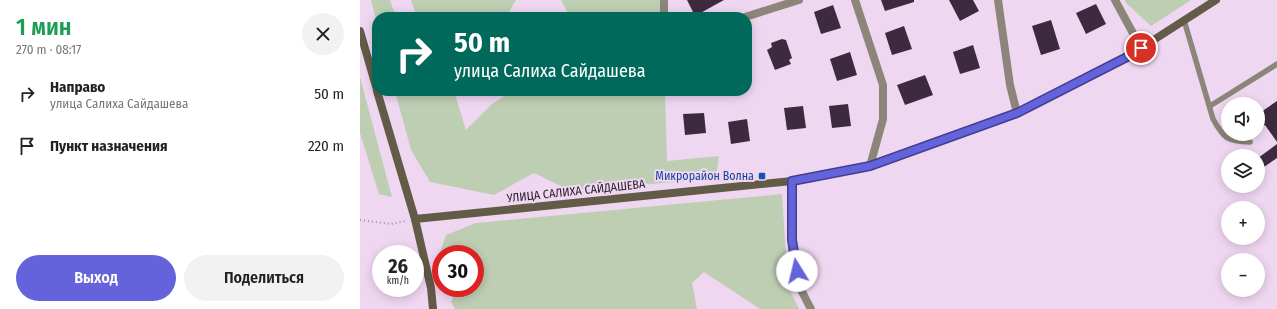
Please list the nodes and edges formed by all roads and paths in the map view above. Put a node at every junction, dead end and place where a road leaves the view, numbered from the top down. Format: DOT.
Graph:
graph roads {
  1 [pos="664,0"];
  2 [pos="799,0"];
  3 [pos="855,0"];
  4 [pos="998,0"];
  5 [pos="1115,0"];
  6 [pos="1216,0"];
  7 [pos="664,12"];
  8 [pos="752,15"];
  9 [pos="1184,20"];
  10 [pos="360,31"];
  11 [pos="1141,48"];
  12 [pos="1277,64"];
  13 [pos="372,73"];
  14 [pos="378,96"];
  15 [pos="1210,106"];
  16 [pos="1017,113"];
  17 [pos="1250,142"];
  18 [pos="870,166"];
  19 [pos="792,181"];
  20 [pos="415,219"];
  21 [pos="360,220"];
  22 [pos="433,309"];
  23 [pos="811,309"];
  1 -- 7 [label="street"];
  2 -- 8 [label="street"];
  3 -- 18 [label="street"];
  4 -- 16 [label="street"];
  5 -- 11 [label="street"];
  6 -- 9 [label="street, УЛИЦА САЛИХА САЙДАШЕВА"];
  9 -- 11 [label="street, УЛИЦА САЛИХА САЙДАШЕВА"];
  9 -- 15 [label="lane"];
  10 -- 13 [label="street"];
  11 -- 16 [label="street, УЛИЦА САЛИХА САЙДАШЕВА"];
  12 -- 15 [label="lane"];
  14 -- 20 [label="street"];
  15 -- 17 [label="lane"];
  16 -- 18 [label="street, УЛИЦА САЛИХА САЙДАШЕВА"];
  18 -- 19 [label="street, УЛИЦА САЛИХА САЙДАШЕВА"];
  19 -- 20 [label="street, УЛИЦА САЛИХА САЙДАШЕВА"];
  19 -- 23 [label="street"];
  20 -- 21 [label="path"];
  20 -- 22 [label="street"];
}
